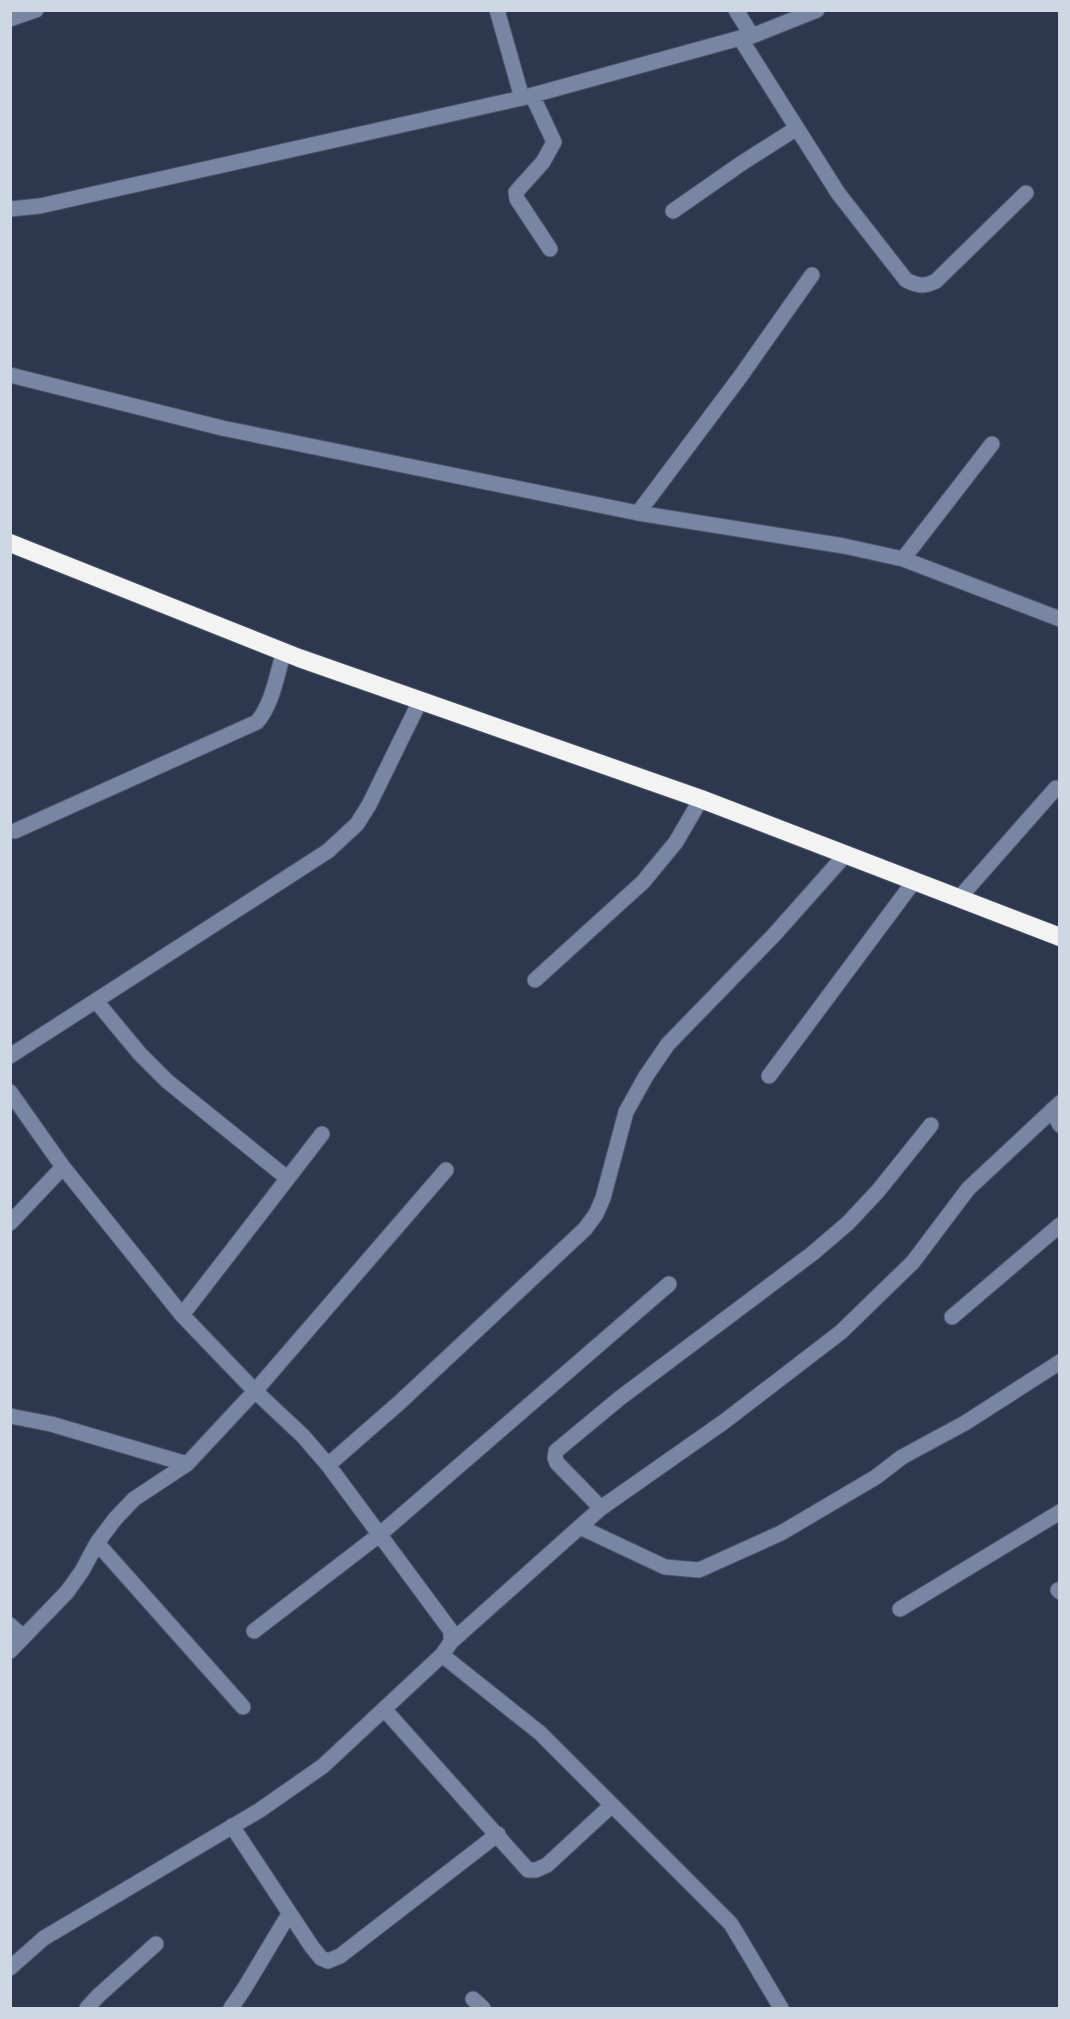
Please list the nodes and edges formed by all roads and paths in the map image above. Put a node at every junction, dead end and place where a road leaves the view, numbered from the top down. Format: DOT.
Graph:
graph roads {
  1 [pos="36,10"];
  2 [pos="497,10"];
  3 [pos="736,10"];
  4 [pos="817,10"];
  5 [pos="10,19"];
  6 [pos="746,37"];
  7 [pos="527,96"];
  8 [pos="798,128"];
  9 [pos="1026,193"];
  10 [pos="10,209"];
  11 [pos="673,211"];
  12 [pos="550,249"];
  13 [pos="812,275"];
  14 [pos="10,375"];
  15 [pos="992,444"];
  16 [pos="638,513"];
  17 [pos="10,543"];
  18 [pos="903,559"];
  19 [pos="1059,619"];
  20 [pos="284,651"];
  21 [pos="420,701"];
  22 [pos="1056,788"];
  23 [pos="701,799"];
  24 [pos="15,831"];
  25 [pos="846,854"];
  26 [pos="915,880"];
  27 [pos="960,897"];
  28 [pos="1059,937"];
  29 [pos="536,980"];
  30 [pos="96,1001"];
  31 [pos="10,1056"];
  32 [pos="769,1076"];
  33 [pos="10,1092"];
  34 [pos="1056,1107"];
  35 [pos="931,1125"];
  36 [pos="1059,1125"];
  37 [pos="322,1134"];
  38 [pos="63,1167"];
  39 [pos="446,1170"];
  40 [pos="287,1178"];
  41 [pos="10,1223"];
  42 [pos="1059,1225"];
  43 [pos="669,1284"];
  44 [pos="182,1315"];
  45 [pos="951,1317"];
  46 [pos="1059,1362"];
  47 [pos="255,1392"];
  48 [pos="10,1416"];
  49 [pos="187,1464"];
  50 [pos="328,1465"];
  51 [pos="601,1509"];
  52 [pos="1059,1512"];
  53 [pos="580,1527"];
  54 [pos="379,1535"];
  55 [pos="97,1543"];
  56 [pos="900,1609"];
  57 [pos="10,1625"];
  58 [pos="254,1631"];
  59 [pos="23,1637"];
  60 [pos="451,1642"];
  61 [pos="10,1651"];
  62 [pos="442,1655"];
  63 [pos="243,1707"];
  64 [pos="384,1709"];
  65 [pos="612,1805"];
  66 [pos="232,1826"];
  67 [pos="498,1834"];
  68 [pos="289,1914"];
  69 [pos="156,1944"];
  70 [pos="10,1968"];
  71 [pos="87,2008"];
  72 [pos="231,2008"];
  73 [pos="781,2008"];
  1 -- 5 [label="street"];
  2 -- 7 [label="street"];
  3 -- 6 [label="street"];
  4 -- 6 [label="street"];
  6 -- 7 [label="street"];
  6 -- 8 [label="street"];
  7 -- 10 [label="street"];
  7 -- 12 [label="street"];
  8 -- 9 [label="street"];
  8 -- 11 [label="street"];
  13 -- 16 [label="street"];
  14 -- 16 [label="street"];
  15 -- 18 [label="street"];
  16 -- 18 [label="street"];
  17 -- 20 [label="highway"];
  18 -- 19 [label="street"];
  20 -- 21 [label="highway"];
  20 -- 24 [label="street"];
  21 -- 23 [label="highway"];
  21 -- 30 [label="street"];
  22 -- 27 [label="street"];
  23 -- 25 [label="highway"];
  23 -- 29 [label="street"];
  25 -- 26 [label="highway"];
  25 -- 50 [label="street"];
  26 -- 27 [label="highway"];
  26 -- 32 [label="street"];
  27 -- 28 [label="highway"];
  30 -- 31 [label="street"];
  30 -- 40 [label="street"];
  33 -- 38 [label="street"];
  34 -- 36 [label="street"];
  34 -- 51 [label="street"];
  35 -- 51 [label="street"];
  37 -- 40 [label="street"];
  38 -- 41 [label="street"];
  38 -- 44 [label="street"];
  39 -- 47 [label="street"];
  40 -- 44 [label="street"];
  42 -- 45 [label="street"];
  43 -- 54 [label="street"];
  44 -- 47 [label="street"];
  46 -- 53 [label="street"];
  47 -- 49 [label="street"];
  47 -- 50 [label="street"];
  48 -- 49 [label="street"];
  49 -- 55 [label="street"];
  50 -- 54 [label="street"];
  51 -- 53 [label="street"];
  52 -- 56 [label="street"];
  53 -- 60 [label="street"];
  54 -- 58 [label="street"];
  54 -- 60 [label="street"];
  55 -- 59 [label="street"];
  55 -- 63 [label="street"];
  57 -- 59 [label="street"];
  59 -- 61 [label="street"];
  60 -- 62 [label="street"];
  62 -- 64 [label="street"];
  62 -- 65 [label="street"];
  64 -- 66 [label="street"];
  64 -- 67 [label="street"];
  65 -- 67 [label="street"];
  65 -- 73 [label="street"];
  66 -- 68 [label="street"];
  66 -- 70 [label="street"];
  67 -- 68 [label="street"];
  68 -- 72 [label="street"];
  69 -- 71 [label="street"];
}
